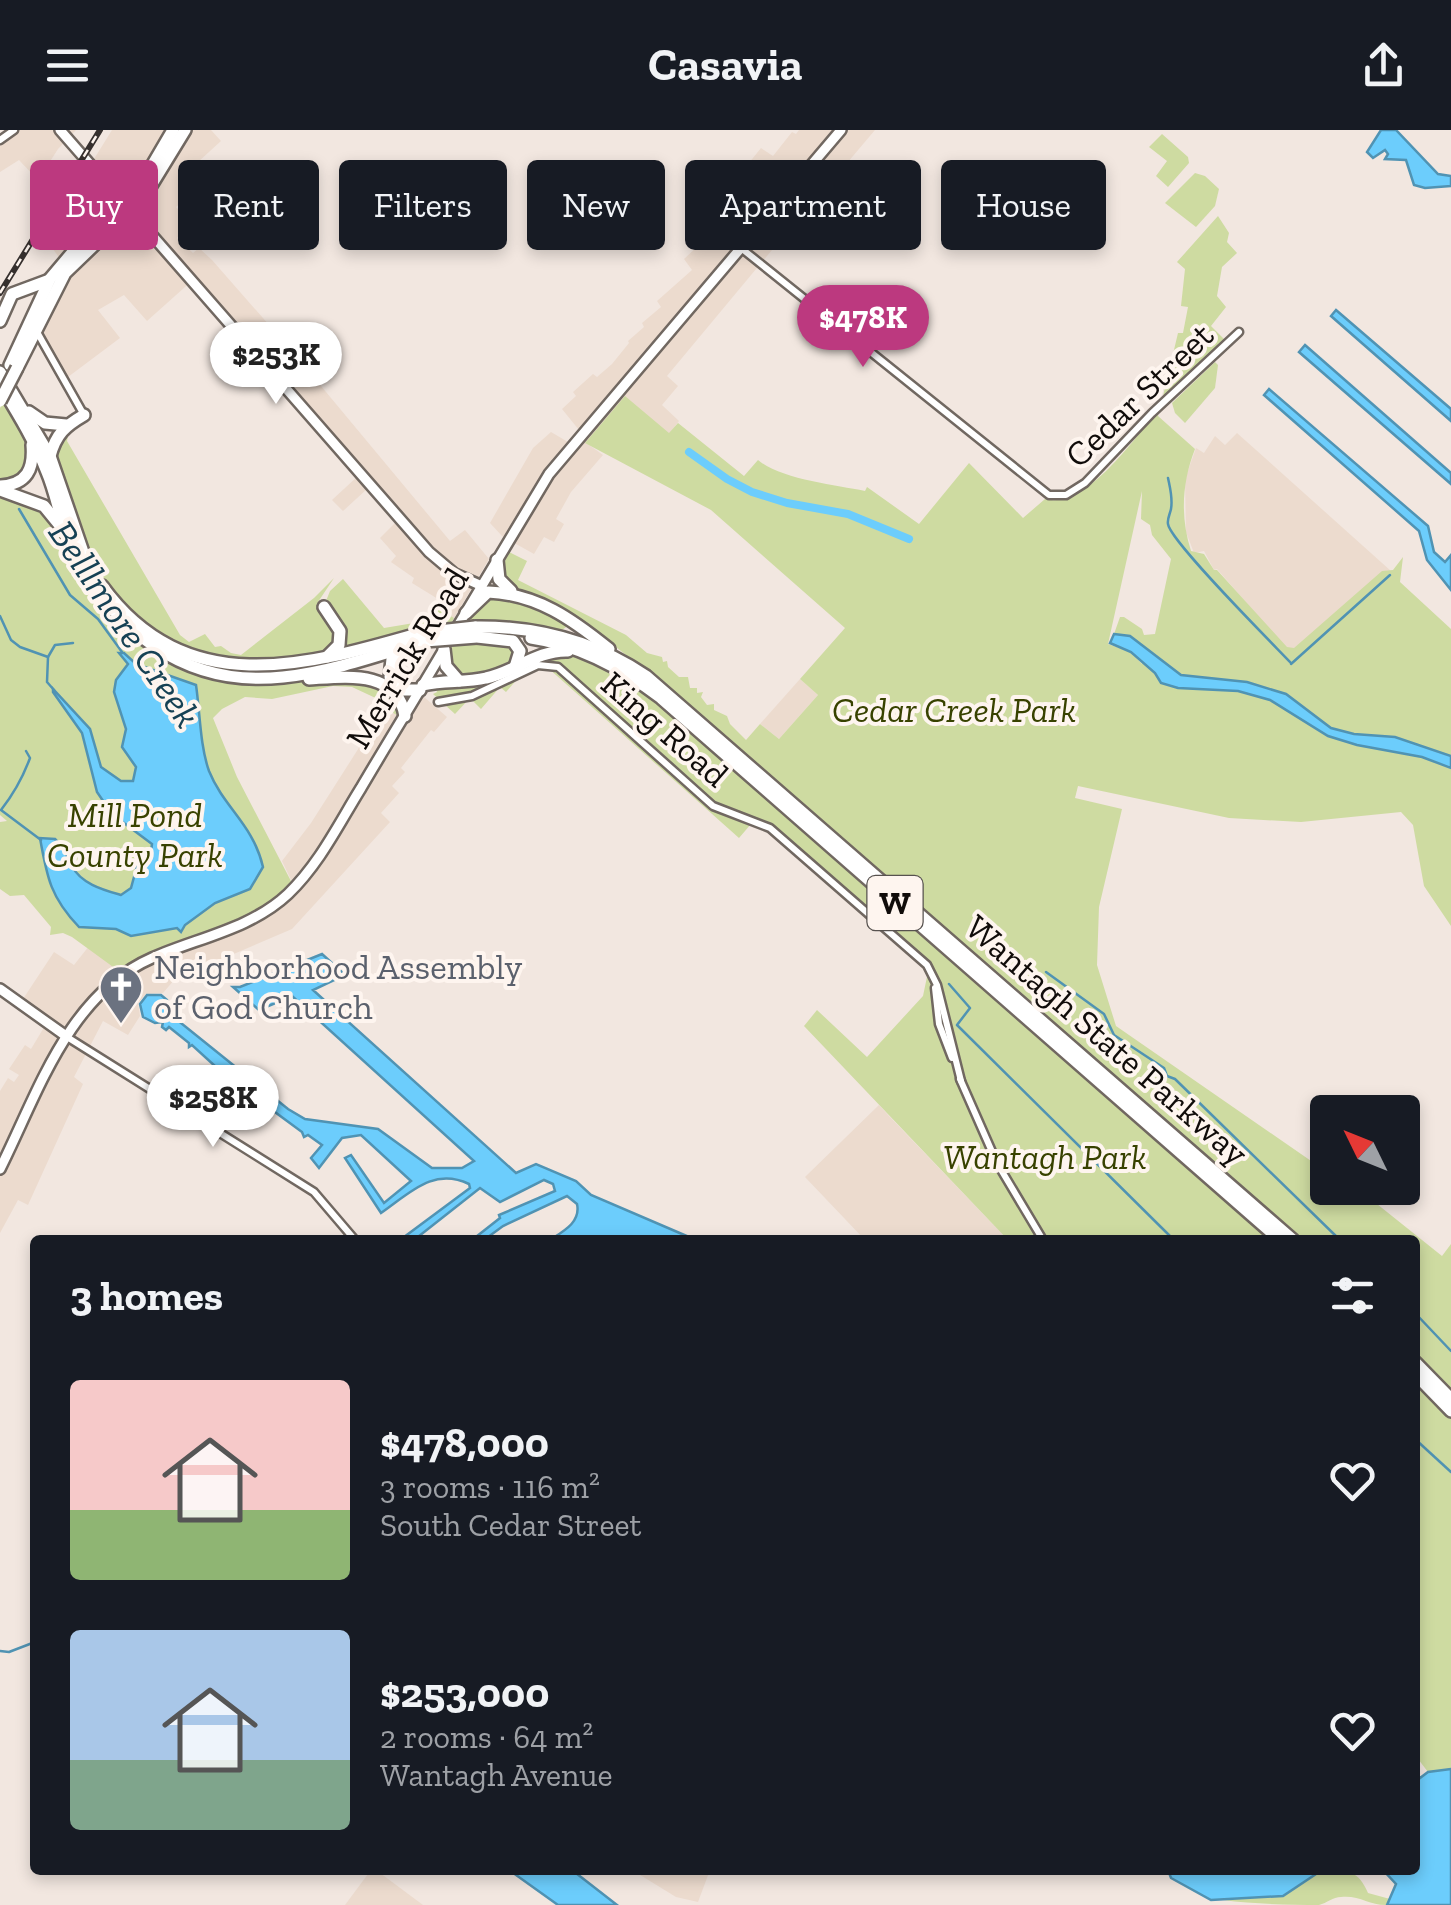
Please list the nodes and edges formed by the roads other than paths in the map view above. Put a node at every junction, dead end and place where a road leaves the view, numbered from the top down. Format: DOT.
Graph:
graph roads {
  1 [pos="14,130"];
  2 [pos="60,130"];
  3 [pos="173,130"];
  4 [pos="185,130"];
  5 [pos="841,130"];
  6 [pos="0,140"];
  7 [pos="85,160"];
  8 [pos="157,160"];
  9 [pos="816,160"];
  10 [pos="158,176"];
  11 [pos="158,244"];
  12 [pos="77,250"];
  13 [pos="87,250"];
  14 [pos="739,250"];
  15 [pos="743,250"];
  16 [pos="54,281"];
  17 [pos="35,308"];
  18 [pos="0,320"];
  19 [pos="36,330"];
  20 [pos="0,331"];
  21 [pos="1239,332"];
  22 [pos="45,347"];
  23 [pos="28,348"];
  24 [pos="9,368"];
  25 [pos="0,385"];
  26 [pos="0,400"];
  27 [pos="26,410"];
  28 [pos="84,415"];
  29 [pos="66,425"];
  30 [pos="32,440"];
  31 [pos="50,456"];
  32 [pos="0,488"];
  33 [pos="68,539"];
  34 [pos="497,560"];
  35 [pos="482,586"];
  36 [pos="511,592"];
  37 [pos="524,598"];
  38 [pos="324,606"];
  39 [pos="466,613"];
  40 [pos="562,614"];
  41 [pos="507,627"];
  42 [pos="476,632"];
  43 [pos="423,637"];
  44 [pos="408,646"];
  45 [pos="444,649"];
  46 [pos="326,658"];
  47 [pos="626,667"];
  48 [pos="514,668"];
  49 [pos="280,678"];
  50 [pos="459,681"];
  51 [pos="421,687"];
  52 [pos="438,702"];
  53 [pos="405,716"];
  54 [pos="0,989"];
  55 [pos="66,1036"];
  56 [pos="0,1169"];
  57 [pos="351,1235"];
  58 [pos="1040,1235"];
  59 [pos="1274,1235"];
  60 [pos="1287,1235"];
  61 [pos="1420,1367"];
  62 [pos="1420,1379"];
  63 [pos="1451,1399"];
  64 [pos="1451,1411"];
  1 -- 6 [label="street"];
  2 -- 7 [label="main road"];
  3 -- 8 [label="highway"];
  4 -- 10 [label="highway"];
  5 -- 9 [label="main road, Merrick Road"];
  11 -- 35 [label="main road"];
  12 -- 16 [label="highway"];
  13 -- 16 [label="highway"];
  14 -- 34 [label="main road, Merrick Road"];
  15 -- 21 [label="street, Cedar Street"];
  16 -- 17 [label="highway"];
  16 -- 18 [label="highway"];
  16 -- 19 [label="highway"];
  17 -- 20 [label="highway"];
  17 -- 24 [label="highway"];
  19 -- 22 [label="street"];
  19 -- 23 [label="highway"];
  22 -- 23 [label="street"];
  22 -- 28 [label="street"];
  23 -- 24 [label="highway"];
  24 -- 25 [label="highway"];
  24 -- 26 [label="highway, bridge"];
  24 -- 27 [label="highway, Wantagh State Parkway / W"];
  25 -- 30 [label="highway, Wantagh State Parkway / W"];
  27 -- 29 [label="highway"];
  27 -- 31 [label="highway, Wantagh State Parkway / W"];
  28 -- 29 [label="highway"];
  29 -- 31 [label="highway"];
  30 -- 32 [label="highway"];
  30 -- 33 [label="highway, Wantagh State Parkway / W"];
  31 -- 46 [label="highway, Wantagh State Parkway / W"];
  32 -- 33 [label="highway"];
  33 -- 49 [label="highway, Wantagh State Parkway / W"];
  34 -- 35 [label="main road, Merrick Road"];
  34 -- 36 [label="highway"];
  35 -- 36 [label="highway"];
  35 -- 39 [label="main road, Merrick Road"];
  36 -- 37 [label="highway"];
  37 -- 39 [label="highway"];
  37 -- 40 [label="highway"];
  38 -- 46 [label="highway"];
  39 -- 45 [label="main road, Merrick Road"];
  40 -- 41 [label="highway"];
  40 -- 47 [label="highway"];
  41 -- 42 [label="highway, Wantagh State Parkway / W"];
  41 -- 47 [label="highway, Wantagh State Parkway / W"];
  42 -- 43 [label="highway, Wantagh State Parkway / W, bridge"];
  42 -- 47 [label="highway, Wantagh State Parkway / W"];
  42 -- 48 [label="highway"];
  43 -- 44 [label="highway, Wantagh State Parkway / W"];
  43 -- 46 [label="highway, Wantagh State Parkway / W"];
  44 -- 49 [label="highway, Wantagh State Parkway / W"];
  44 -- 51 [label="highway"];
  45 -- 50 [label="highway"];
  45 -- 51 [label="main road, Merrick Road"];
  47 -- 48 [label="highway"];
  47 -- 59 [label="highway, Wantagh State Parkway / W"];
  47 -- 60 [label="highway, Wantagh State Parkway / W"];
  48 -- 50 [label="highway"];
  49 -- 53 [label="highway"];
  50 -- 51 [label="highway"];
  51 -- 53 [label="main road, Merrick Road"];
  52 -- 58 [label="street, King Road"];
  53 -- 55 [label="main road, Merrick Road"];
  54 -- 55 [label="main road"];
  55 -- 56 [label="main road, Merrick Road"];
  55 -- 57 [label="street"];
  61 -- 63 [label="highway"];
  62 -- 64 [label="highway"];
}
